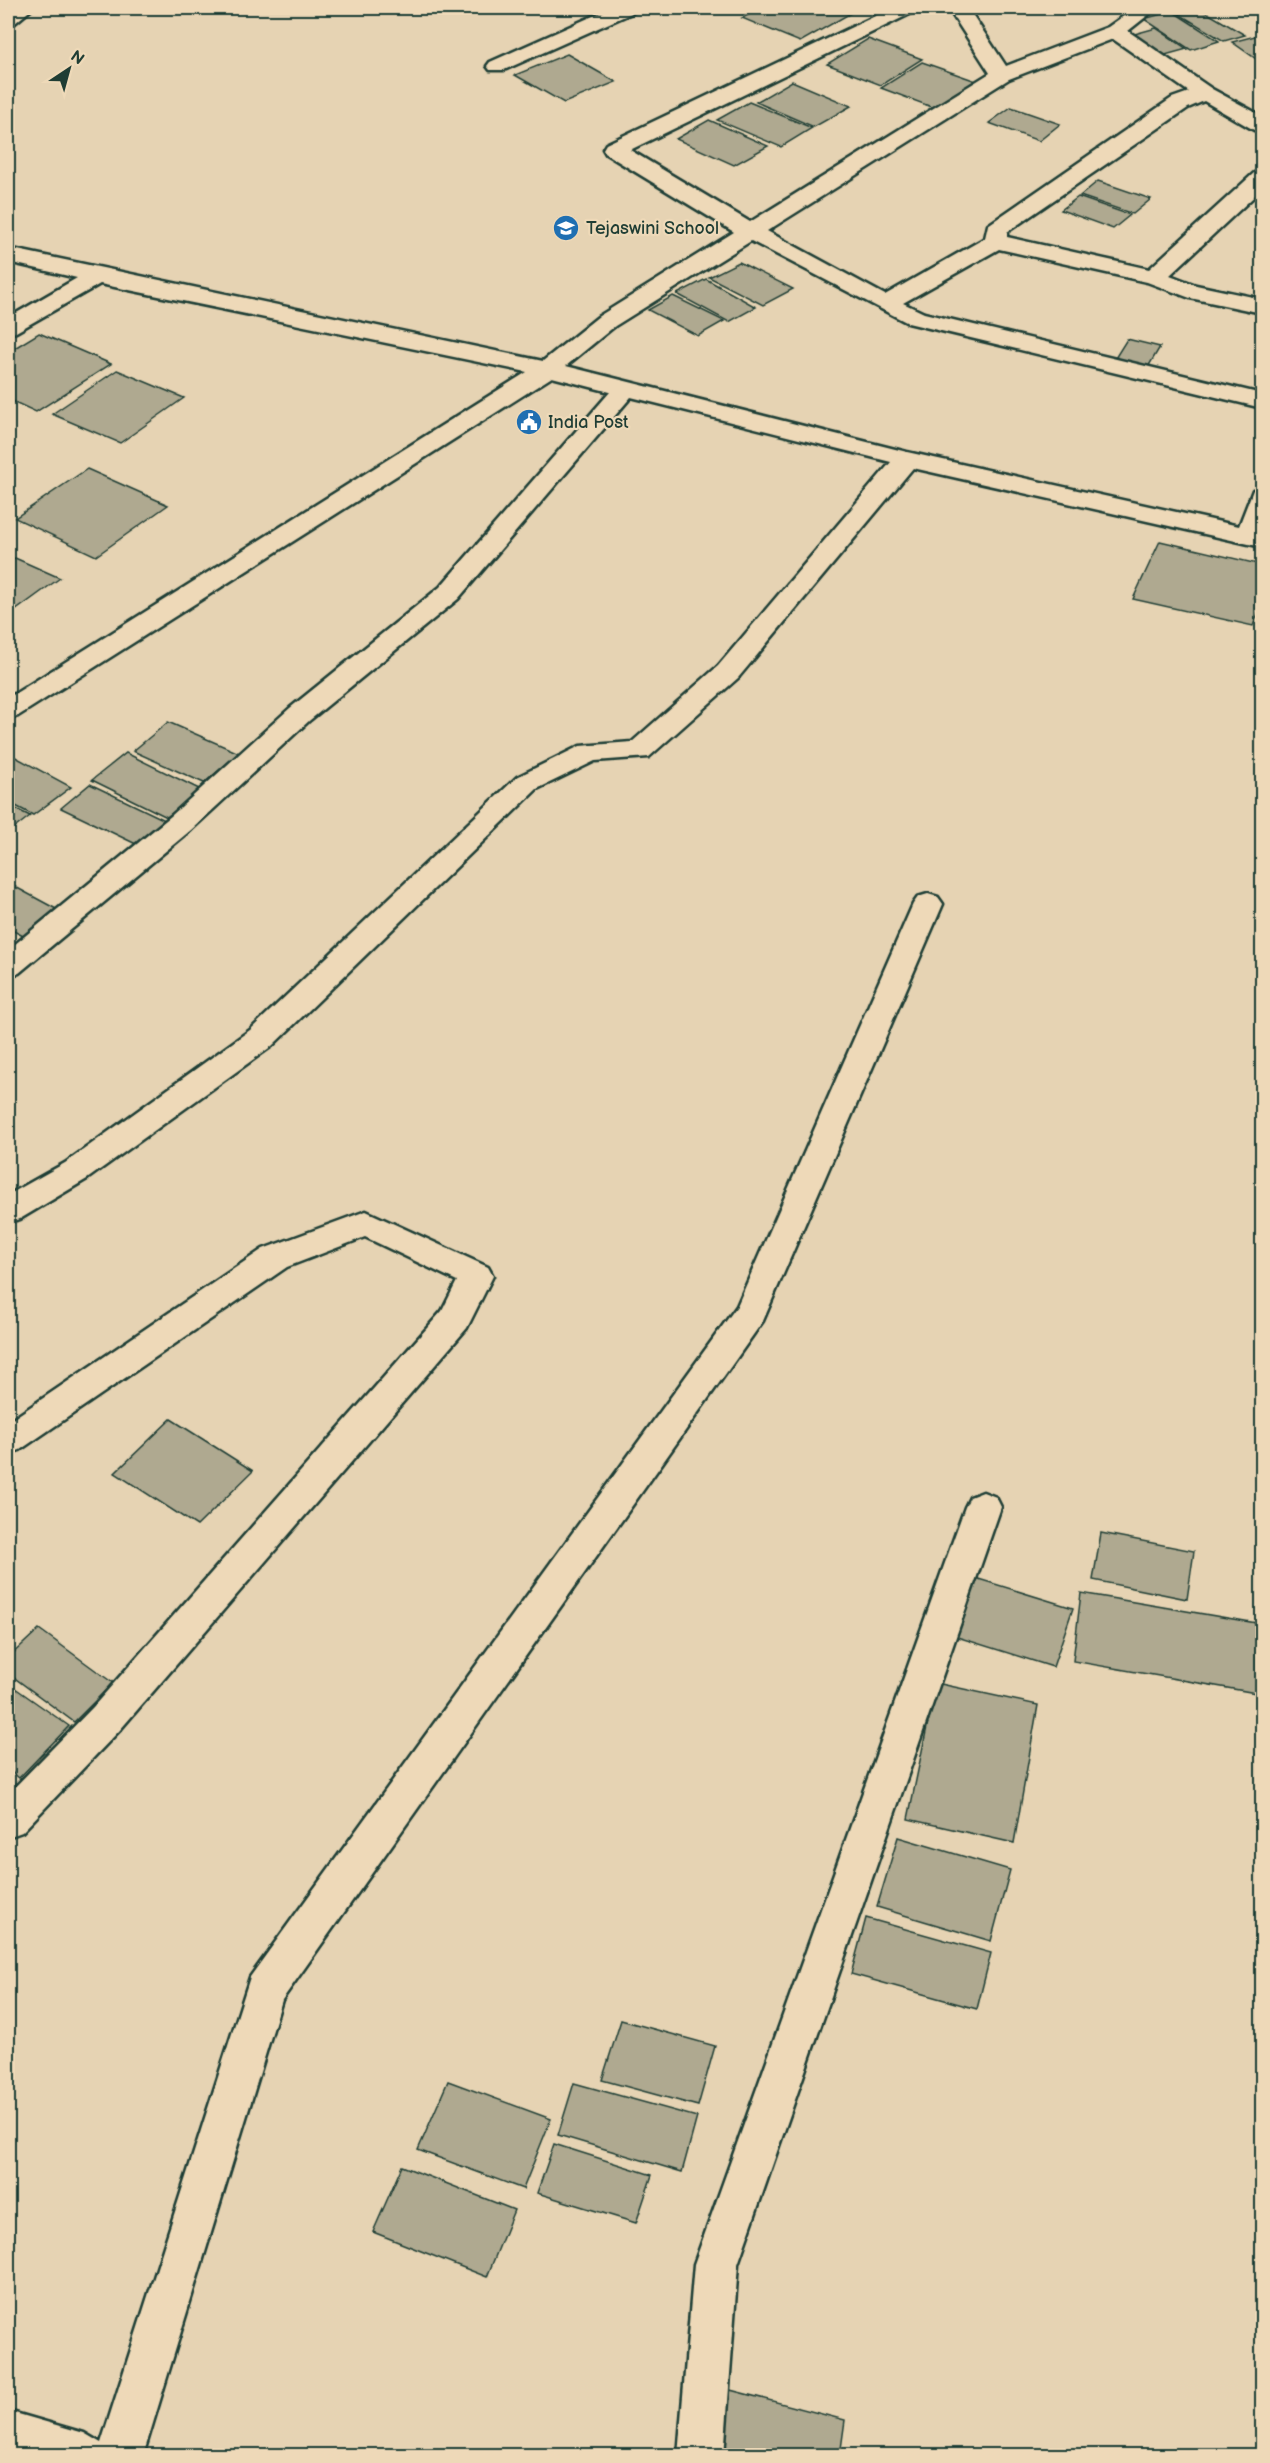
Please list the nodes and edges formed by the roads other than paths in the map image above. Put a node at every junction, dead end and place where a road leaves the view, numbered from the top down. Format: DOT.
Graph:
graph roads {
  1 [pos="22,8"];
  2 [pos="627,8"];
  3 [pos="907,8"];
  4 [pos="958,8"];
  5 [pos="1146,8"];
  6 [pos="8,19"];
  7 [pos="1115,31"];
  8 [pos="497,66"];
  9 [pos="1002,75"];
  10 [pos="1205,93"];
  11 [pos="1263,125"];
  12 [pos="1263,178"];
  13 [pos="749,231"];
  14 [pos="996,241"];
  15 [pos="8,255"];
  16 [pos="97,276"];
  17 [pos="1154,277"];
  18 [pos="885,303"];
  19 [pos="1263,306"];
  20 [pos="8,327"];
  21 [pos="548,369"];
  22 [pos="626,388"];
  23 [pos="1263,401"];
  24 [pos="907,459"];
  25 [pos="1263,495"];
  26 [pos="1256,537"];
  27 [pos="8,710"];
  28 [pos="928,904"];
  29 [pos="8,966"];
  30 [pos="8,1210"];
  31 [pos="8,1440"];
  32 [pos="983,1507"];
  33 [pos="8,1820"];
  34 [pos="8,2434"];
  35 [pos="84,2456"];
  36 [pos="120,2456"];
  37 [pos="701,2456"];
  1 -- 6 [label="street"];
  2 -- 8 [label="street"];
  3 -- 13 [label="street"];
  4 -- 9 [label="street"];
  5 -- 7 [label="street"];
  7 -- 9 [label="street"];
  7 -- 10 [label="street"];
  9 -- 13 [label="street"];
  10 -- 11 [label="street"];
  10 -- 14 [label="street"];
  12 -- 17 [label="street"];
  13 -- 18 [label="street"];
  13 -- 21 [label="street"];
  14 -- 17 [label="street"];
  14 -- 18 [label="street"];
  15 -- 16 [label="street"];
  16 -- 20 [label="street"];
  16 -- 21 [label="street"];
  17 -- 19 [label="street"];
  18 -- 23 [label="street"];
  21 -- 22 [label="street"];
  21 -- 27 [label="street"];
  22 -- 24 [label="street"];
  22 -- 29 [label="street"];
  24 -- 26 [label="street"];
  24 -- 30 [label="street"];
  25 -- 26 [label="street"];
  28 -- 36 [label="street"];
  31 -- 33 [label="street"];
  32 -- 37 [label="street"];
  34 -- 35 [label="street"];
}
